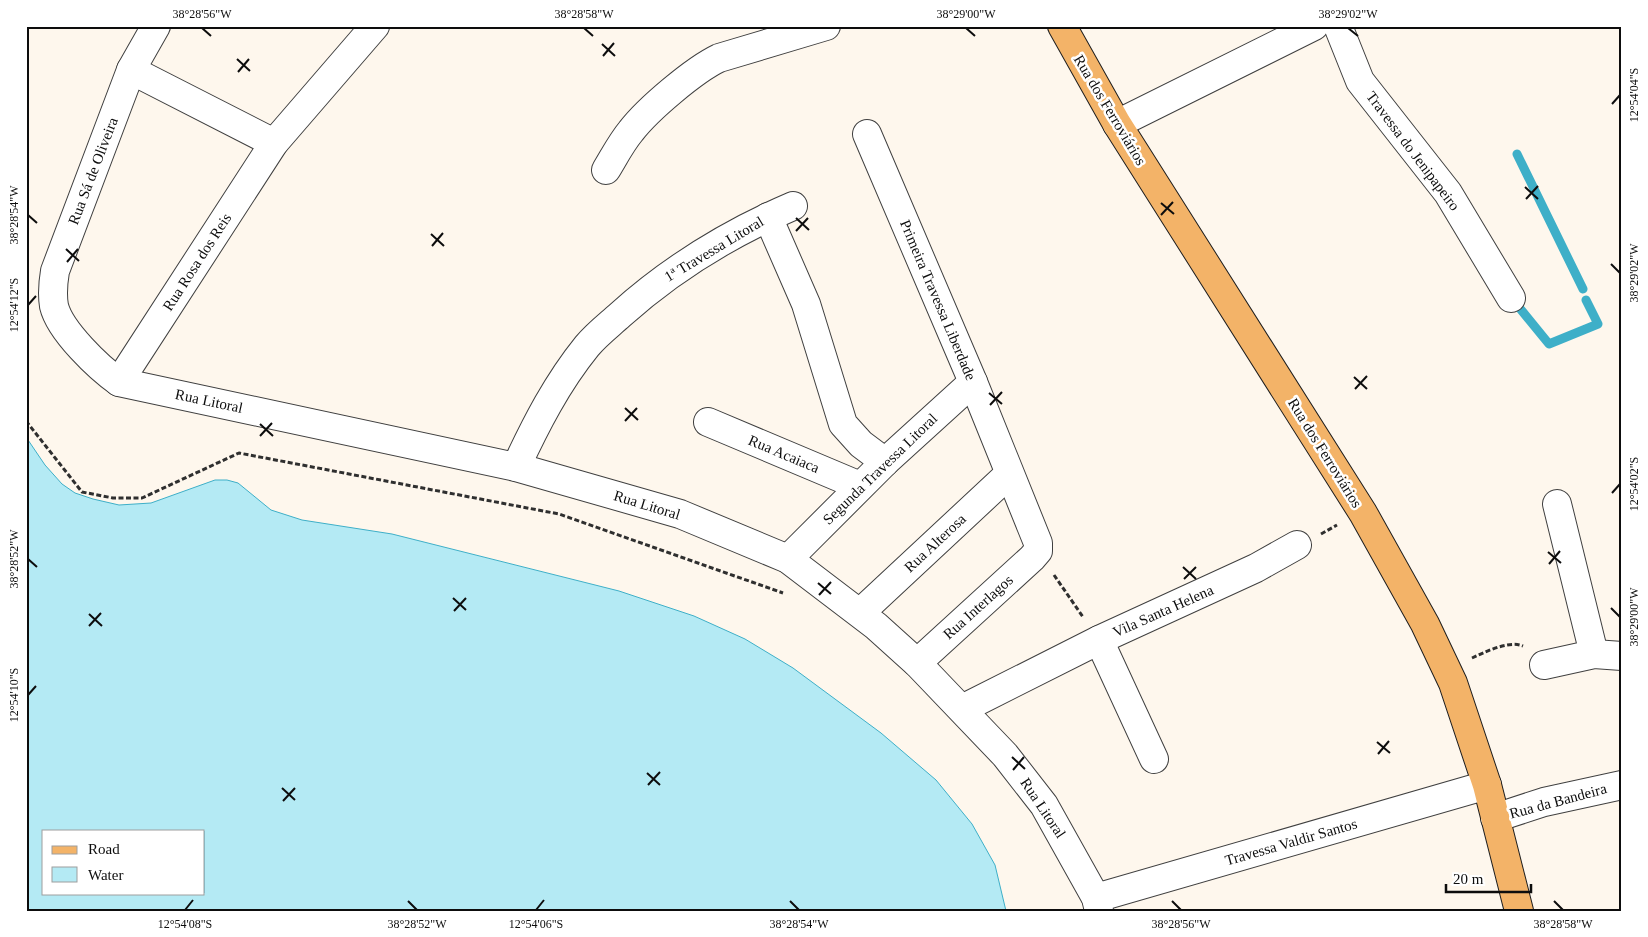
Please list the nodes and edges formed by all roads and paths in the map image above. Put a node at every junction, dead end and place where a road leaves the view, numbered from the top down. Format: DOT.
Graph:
graph roads {
  1 [pos="156,26"];
  2 [pos="375,26"];
  3 [pos="826,26"];
  4 [pos="1062,26"];
  5 [pos="1314,26"];
  6 [pos="1338,26"];
  7 [pos="131,70"];
  8 [pos="1116,124"];
  9 [pos="867,134"];
  10 [pos="274,143"];
  11 [pos="606,170"];
  12 [pos="793,206"];
  13 [pos="768,217"];
  14 [pos="1511,298"];
  15 [pos="60,320"];
  16 [pos="119,382"];
  17 [pos="973,382"];
  18 [pos="26,421"];
  19 [pos="708,422"];
  20 [pos="885,462"];
  21 [pos="516,467"];
  22 [pos="1009,474"];
  23 [pos="860,486"];
  24 [pos="1557,504"];
  25 [pos="1363,513"];
  26 [pos="1297,545"];
  27 [pos="1038,550"];
  28 [pos="788,559"];
  29 [pos="790,595"];
  30 [pos="861,612"];
  31 [pos="1099,640"];
  32 [pos="1594,654"];
  33 [pos="1622,656"];
  34 [pos="917,663"];
  35 [pos="1544,665"];
  36 [pos="1446,669"];
  37 [pos="962,709"];
  38 [pos="1154,759"];
  39 [pos="1487,785"];
  40 [pos="1622,785"];
  41 [pos="1495,818"];
  42 [pos="1097,905"];
  43 [pos="1519,911"];
  1 -- 7 [label="street, Rua Sá de Oliveira"];
  2 -- 10 [label="street, Rua Rosa dos Reis"];
  3 -- 11 [label="street"];
  4 -- 8 [label="main road, Rua dos Ferroviários"];
  5 -- 8 [label="street"];
  6 -- 14 [label="street, Travessa do Jenipapeiro"];
  7 -- 10 [label="street"];
  7 -- 15 [label="street, Rua Sá de Oliveira"];
  8 -- 25 [label="main road, Rua dos Ferroviários"];
  9 -- 17 [label="street, Primeira Travessa Liberdade"];
  10 -- 16 [label="street, Rua Rosa dos Reis"];
  12 -- 13 [label="street, 1ª Travessa Litoral"];
  13 -- 20 [label="street"];
  13 -- 21 [label="street, 1ª Travessa Litoral"];
  15 -- 16 [label="street, Rua Litoral"];
  16 -- 21 [label="street, Rua Litoral"];
  17 -- 20 [label="street, Segunda Travessa Litoral"];
  17 -- 22 [label="street, Primeira Travessa Liberdade"];
  18 -- 29 [label="path"];
  19 -- 23 [label="street, Rua Acaiaca"];
  20 -- 23 [label="street, Segunda Travessa Litoral"];
  21 -- 28 [label="street, Rua Litoral"];
  22 -- 27 [label="street, Primeira Travessa Liberdade"];
  22 -- 30 [label="street, Rua Alterosa"];
  23 -- 28 [label="street, Segunda Travessa Litoral"];
  24 -- 32 [label="street"];
  25 -- 26 [label="path"];
  25 -- 36 [label="main road, Rua dos Ferroviários"];
  26 -- 31 [label="street, Vila Santa Helena"];
  27 -- 31 [label="path"];
  27 -- 34 [label="street, Rua Interlagos"];
  28 -- 30 [label="street, Rua Litoral"];
  30 -- 34 [label="street, Rua Litoral"];
  31 -- 37 [label="street, Vila Santa Helena"];
  31 -- 38 [label="street"];
  32 -- 33 [label="street"];
  32 -- 35 [label="street"];
  34 -- 37 [label="street, Rua Litoral"];
  35 -- 36 [label="path"];
  36 -- 39 [label="main road, Rua dos Ferroviários"];
  37 -- 42 [label="street, Rua Litoral"];
  39 -- 41 [label="main road, Rua dos Ferroviários"];
  39 -- 42 [label="street, Travessa Valdir Santos"];
  40 -- 41 [label="street, Rua da Bandeira"];
  41 -- 43 [label="main road, Rua dos Ferroviários"];
}
